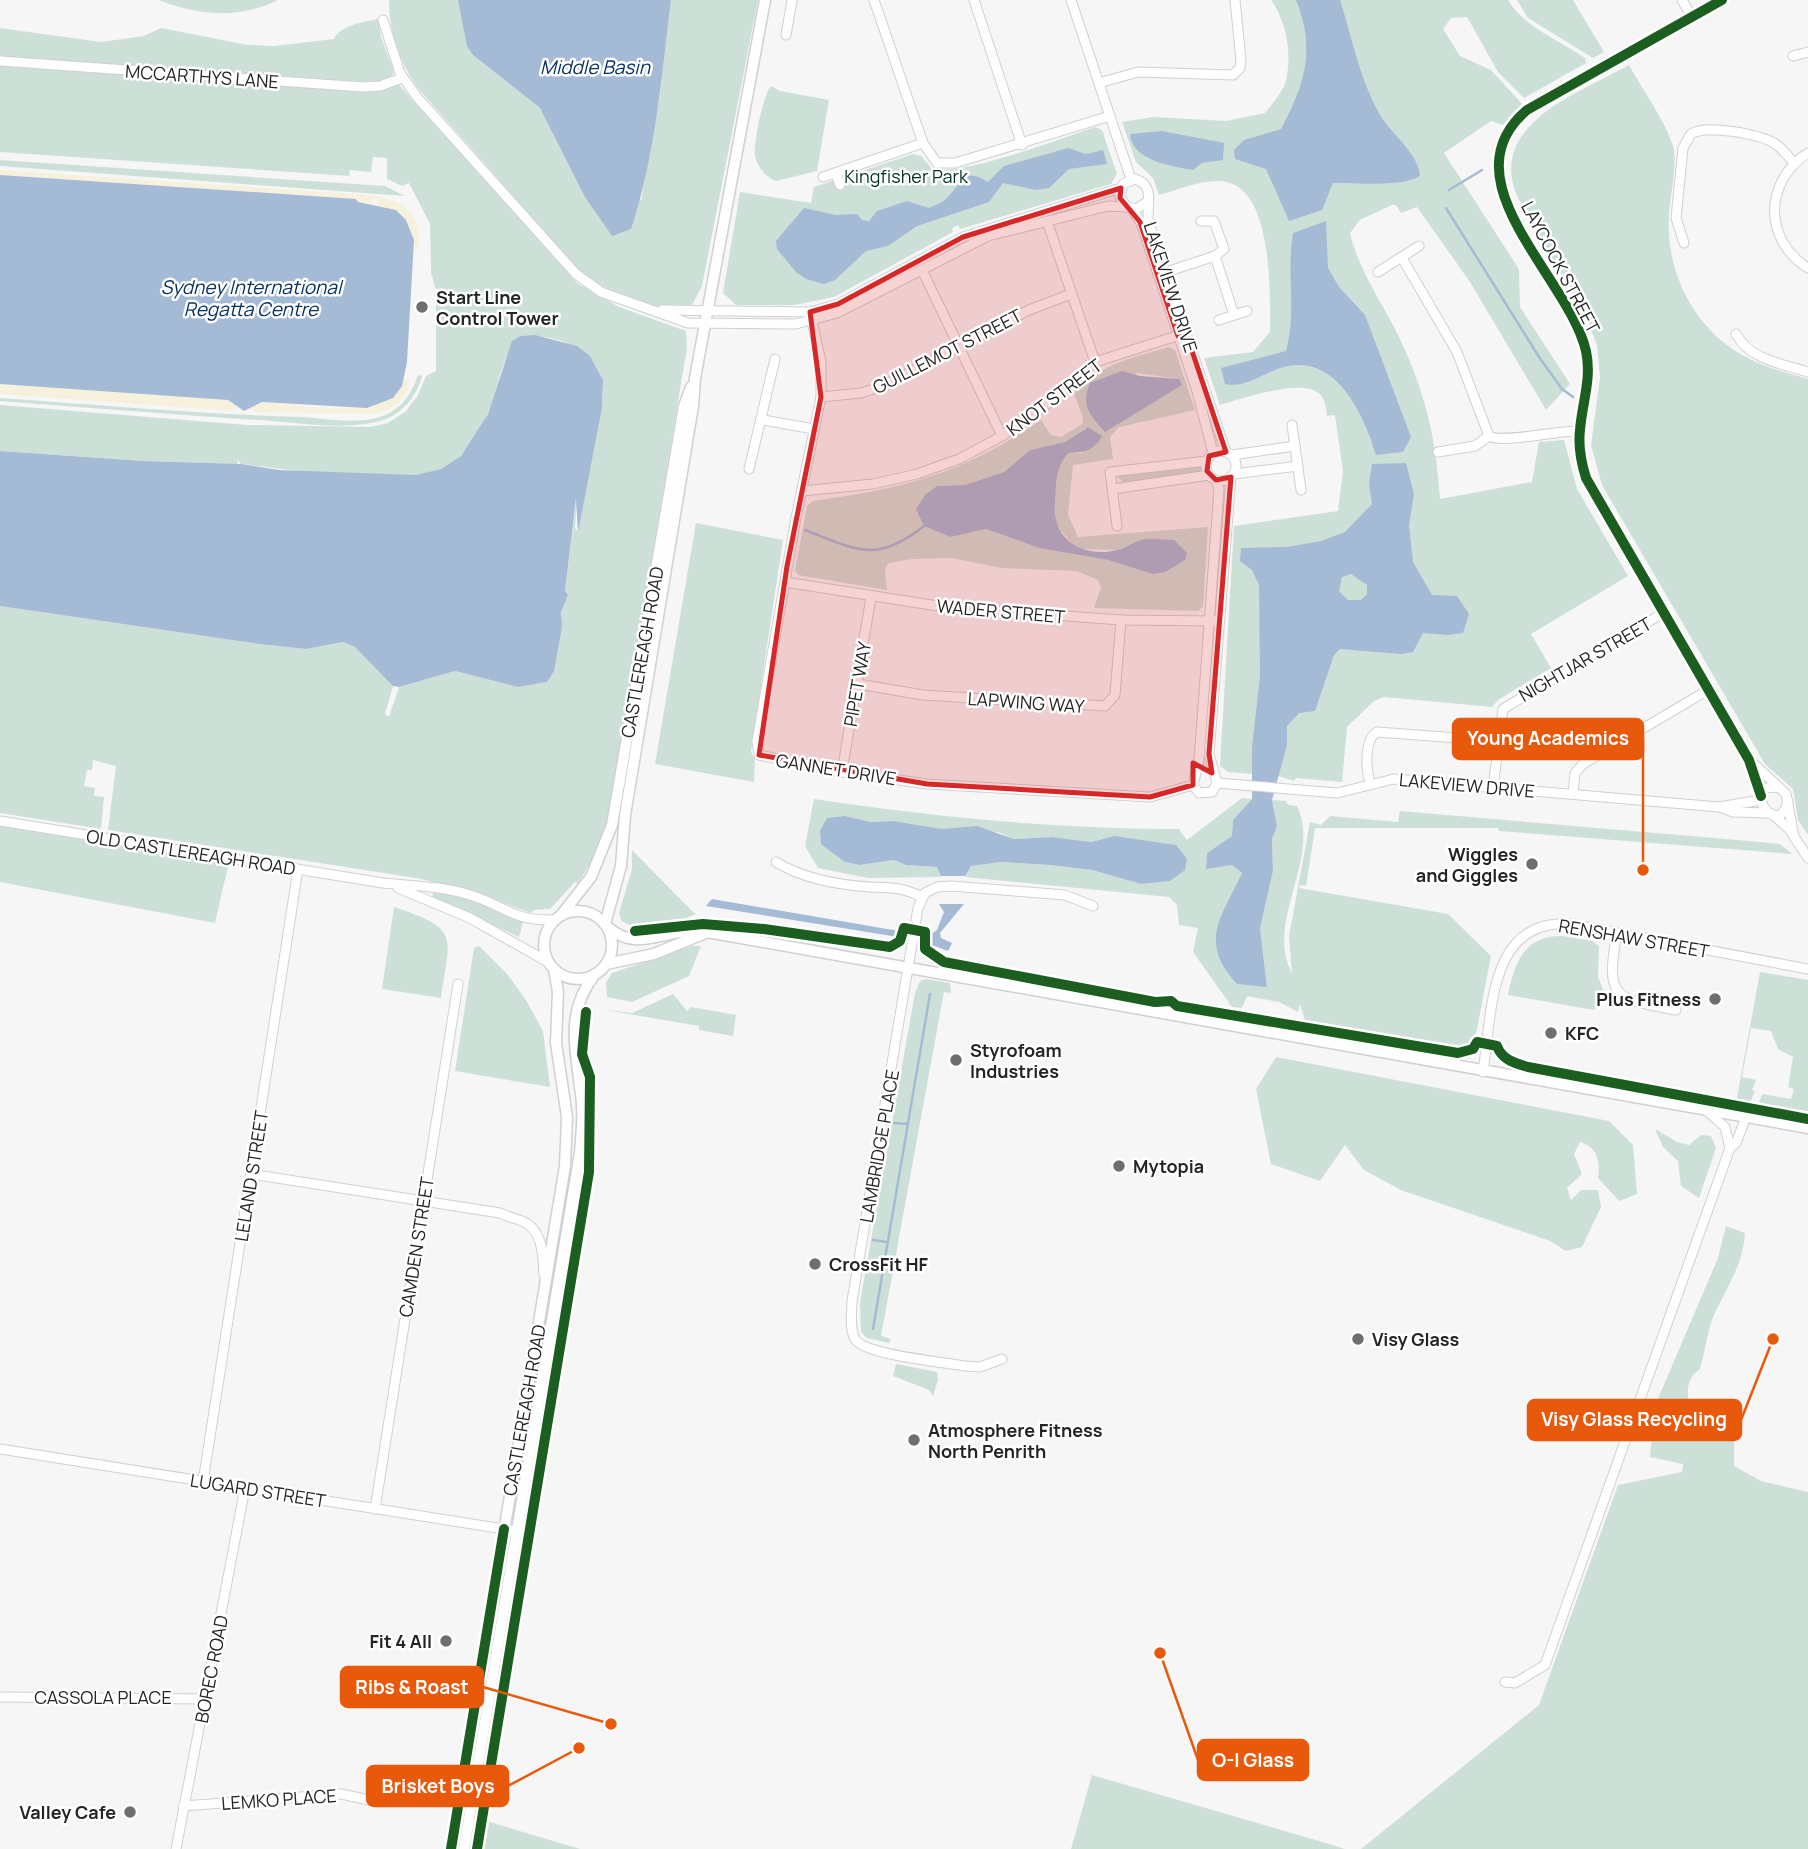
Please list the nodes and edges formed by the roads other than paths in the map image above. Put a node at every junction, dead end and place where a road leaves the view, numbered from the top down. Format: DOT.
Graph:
graph roads {
  1 [pos="765,0"];
  2 [pos="792,0"];
  3 [pos="874,0"];
  4 [pos="974,0"];
  5 [pos="1071,0"];
  6 [pos="1235,0"];
  7 [pos="1682,0"];
  8 [pos="1722,0"];
  9 [pos="1692,17"];
  10 [pos="383,20"];
  11 [pos="786,35"];
  12 [pos="1808,52"];
  13 [pos="1793,56"];
  14 [pos="0,61"];
  15 [pos="402,78"];
  16 [pos="1099,83"];
  17 [pos="1110,116"];
  18 [pos="923,143"];
  19 [pos="1022,145"];
  20 [pos="1808,153"];
  21 [pos="1794,163"];
  22 [pos="836,173"];
  23 [pos="823,177"];
  24 [pos="1131,179"];
  25 [pos="840,185"];
  26 [pos="1121,188"];
  27 [pos="1147,202"];
  28 [pos="1129,207"];
  29 [pos="1047,221"];
  30 [pos="1201,221"];
  31 [pos="1685,243"];
  32 [pos="1419,246"];
  33 [pos="1215,256"];
  34 [pos="1402,258"];
  35 [pos="1808,268"];
  36 [pos="922,270"];
  37 [pos="1378,272"];
  38 [pos="1162,274"];
  39 [pos="1071,293"];
  40 [pos="655,311"];
  41 [pos="708,311"];
  42 [pos="1247,311"];
  43 [pos="810,312"];
  44 [pos="1234,315"];
  45 [pos="1219,320"];
  46 [pos="705,323"];
  47 [pos="812,323"];
  48 [pos="1737,334"];
  49 [pos="1182,335"];
  50 [pos="959,346"];
  51 [pos="775,359"];
  52 [pos="1095,362"];
  53 [pos="1192,364"];
  54 [pos="1808,372"];
  55 [pos="695,378"];
  56 [pos="821,397"];
  57 [pos="763,420"];
  58 [pos="1292,425"];
  59 [pos="814,429"];
  60 [pos="1580,431"];
  61 [pos="1003,436"];
  62 [pos="1489,436"];
  63 [pos="1295,446"];
  64 [pos="1438,452"];
  65 [pos="1229,453"];
  66 [pos="1210,457"];
  67 [pos="1298,466"];
  68 [pos="749,469"];
  69 [pos="1232,476"];
  70 [pos="1213,478"];
  71 [pos="1112,489"];
  72 [pos="1301,490"];
  73 [pos="802,491"];
  74 [pos="1117,526"];
  75 [pos="785,583"];
  76 [pos="872,597"];
  77 [pos="1663,613"];
  78 [pos="1121,620"];
  79 [pos="1214,620"];
  80 [pos="858,684"];
  81 [pos="1708,690"];
  82 [pos="1498,741"];
  83 [pos="1749,760"];
  84 [pos="842,772"];
  85 [pos="1212,773"];
  86 [pos="1198,774"];
  87 [pos="1217,783"];
  88 [pos="1370,783"];
  89 [pos="1194,785"];
  90 [pos="1493,788"];
  91 [pos="1781,789"];
  92 [pos="1573,794"];
  93 [pos="1761,798"];
  94 [pos="1788,801"];
  95 [pos="1719,807"];
  96 [pos="1770,814"];
  97 [pos="0,821"];
  98 [pos="1794,836"];
  99 [pos="1808,858"];
  100 [pos="776,862"];
  101 [pos="298,869"];
  102 [pos="383,883"];
  103 [pos="922,897"];
  104 [pos="1093,906"];
  105 [pos="558,917"];
  106 [pos="607,926"];
  107 [pos="706,933"];
  108 [pos="1617,933"];
  109 [pos="607,964"];
  110 [pos="551,966"];
  111 [pos="909,967"];
  112 [pos="1808,969"];
  113 [pos="595,974"];
  114 [pos="458,984"];
  115 [pos="1676,1010"];
  116 [pos="1483,1072"];
  117 [pos="1707,1111"];
  118 [pos="1746,1117"];
  119 [pos="1808,1128"];
  120 [pos="1730,1149"];
  121 [pos="251,1174"];
  122 [pos="424,1201"];
  123 [pos="544,1291"];
  124 [pos="1002,1359"];
  125 [pos="0,1449"];
  126 [pos="203,1482"];
  127 [pos="245,1488"];
  128 [pos="374,1509"];
  129 [pos="504,1529"];
  130 [pos="516,1531"];
  131 [pos="1505,1682"];
  132 [pos="0,1697"];
  133 [pos="205,1699"];
  134 [pos="374,1801"];
  135 [pos="183,1806"];
  136 [pos="176,1849"];
  137 [pos="452,1849"];
  138 [pos="464,1849"];
  1 -- 41 [label="main road, CASTLEREAGH ROAD"];
  2 -- 11 [label="street"];
  3 -- 18 [label="street"];
  4 -- 19 [label="street"];
  5 -- 16 [label="street"];
  6 -- 16 [label="street"];
  7 -- 9 [label="street"];
  8 -- 9 [label="street, LAYCOCK STREET"];
  9 -- 60 [label="street, LAYCOCK STREET"];
  10 -- 15 [label="street"];
  12 -- 13 [label="street"];
  14 -- 15 [label="street, MCCARTHYS LANE"];
  15 -- 40 [label="street"];
  16 -- 17 [label="street"];
  17 -- 19 [label="street"];
  17 -- 24 [label="street"];
  18 -- 19 [label="street"];
  18 -- 22 [label="street"];
  20 -- 21 [label="street"];
  21 -- 31 [label="street"];
  21 -- 35 [label="street"];
  22 -- 23 [label="street"];
  22 -- 25 [label="street"];
  24 -- 26 [label="street"];
  24 -- 27 [label="street"];
  26 -- 28 [label="street"];
  26 -- 43 [label="street"];
  27 -- 28 [label="street"];
  27 -- 38 [label="street, LAKEVIEW DRIVE"];
  28 -- 29 [label="street"];
  28 -- 38 [label="street, LAKEVIEW DRIVE"];
  29 -- 36 [label="street"];
  29 -- 39 [label="street"];
  30 -- 33 [label="street"];
  32 -- 34 [label="street"];
  33 -- 38 [label="street"];
  33 -- 44 [label="street"];
  34 -- 37 [label="street"];
  34 -- 62 [label="street"];
  36 -- 47 [label="street"];
  36 -- 50 [label="street"];
  38 -- 49 [label="street, LAKEVIEW DRIVE"];
  39 -- 50 [label="street, GUILLEMOT STREET"];
  39 -- 52 [label="street"];
  40 -- 41 [label="street"];
  40 -- 46 [label="street"];
  41 -- 43 [label="street"];
  41 -- 46 [label="main road, CASTLEREAGH ROAD"];
  42 -- 44 [label="street"];
  43 -- 47 [label="street, GANNET DRIVE"];
  44 -- 45 [label="street"];
  46 -- 47 [label="street"];
  46 -- 55 [label="main road, CASTLEREAGH ROAD"];
  47 -- 56 [label="street, GANNET DRIVE"];
  48 -- 54 [label="street"];
  49 -- 52 [label="street, KNOT STREET"];
  49 -- 53 [label="street, LAKEVIEW DRIVE"];
  50 -- 56 [label="street, GUILLEMOT STREET"];
  50 -- 61 [label="street"];
  51 -- 57 [label="street"];
  52 -- 61 [label="street, KNOT STREET"];
  53 -- 65 [label="street, LAKEVIEW DRIVE"];
  53 -- 66 [label="street, LAKEVIEW DRIVE"];
  55 -- 105 [label="main road, CASTLEREAGH ROAD"];
  55 -- 106 [label="main road, CASTLEREAGH ROAD"];
  56 -- 59 [label="street, GANNET DRIVE"];
  57 -- 59 [label="street"];
  57 -- 68 [label="street"];
  58 -- 63 [label="street"];
  59 -- 73 [label="street, GANNET DRIVE"];
  60 -- 62 [label="street"];
  60 -- 77 [label="street, LAYCOCK STREET"];
  61 -- 73 [label="street, KNOT STREET"];
  62 -- 64 [label="street"];
  63 -- 65 [label="street"];
  63 -- 67 [label="street"];
  65 -- 66 [label="street"];
  65 -- 69 [label="street, LAKEVIEW DRIVE"];
  66 -- 70 [label="street, LAKEVIEW DRIVE"];
  66 -- 71 [label="street"];
  67 -- 69 [label="street"];
  67 -- 72 [label="street"];
  69 -- 70 [label="street"];
  69 -- 79 [label="street"];
  70 -- 71 [label="street"];
  70 -- 79 [label="street"];
  71 -- 74 [label="street"];
  73 -- 75 [label="street, GANNET DRIVE"];
  75 -- 76 [label="street, WADER STREET"];
  75 -- 84 [label="street, GANNET DRIVE"];
  76 -- 78 [label="street, WADER STREET"];
  76 -- 80 [label="street, PIPET WAY"];
  77 -- 81 [label="street, LAYCOCK STREET"];
  77 -- 82 [label="street, NIGHTJAR STREET"];
  78 -- 79 [label="street, WADER STREET"];
  78 -- 80 [label="street, LAPWING WAY"];
  79 -- 85 [label="street"];
  79 -- 86 [label="street"];
  80 -- 84 [label="street, PIPET WAY"];
  81 -- 83 [label="street, LAYCOCK STREET"];
  81 -- 92 [label="street"];
  82 -- 88 [label="street"];
  82 -- 90 [label="street, NIGHTJAR STREET"];
  83 -- 91 [label="street, LAYCOCK STREET"];
  83 -- 93 [label="street, LAYCOCK STREET"];
  84 -- 89 [label="street, GANNET DRIVE"];
  85 -- 86 [label="street"];
  85 -- 87 [label="street"];
  86 -- 89 [label="street"];
  87 -- 88 [label="street, LAKEVIEW DRIVE"];
  87 -- 89 [label="street"];
  88 -- 90 [label="street, LAKEVIEW DRIVE"];
  90 -- 92 [label="street, LAKEVIEW DRIVE"];
  91 -- 93 [label="street"];
  91 -- 94 [label="street"];
  92 -- 95 [label="street, LAKEVIEW DRIVE"];
  93 -- 95 [label="street, LAKEVIEW DRIVE"];
  93 -- 96 [label="street"];
  94 -- 96 [label="street"];
  94 -- 98 [label="street"];
  95 -- 96 [label="street, LAKEVIEW DRIVE"];
  96 -- 98 [label="street"];
  97 -- 101 [label="street, OLD CASTLEREAGH ROAD"];
  98 -- 99 [label="street"];
  100 -- 103 [label="street"];
  101 -- 102 [label="street, OLD CASTLEREAGH ROAD"];
  101 -- 121 [label="street, LELAND STREET"];
  102 -- 105 [label="street, OLD CASTLEREAGH ROAD"];
  102 -- 110 [label="street, OLD CASTLEREAGH ROAD"];
  103 -- 104 [label="street"];
  103 -- 111 [label="street"];
  105 -- 106 [label="main road"];
  105 -- 110 [label="main road"];
  106 -- 107 [label="main road"];
  106 -- 109 [label="main road"];
  107 -- 109 [label="main road"];
  107 -- 111 [label="main road"];
  108 -- 112 [label="street, RENSHAW STREET"];
  108 -- 115 [label="street"];
  108 -- 116 [label="street, RENSHAW STREET"];
  109 -- 113 [label="main road"];
  110 -- 113 [label="main road"];
  110 -- 123 [label="main road, CASTLEREAGH ROAD"];
  111 -- 116 [label="main road"];
  111 -- 124 [label="street, LAMBRIDGE PLACE"];
  113 -- 130 [label="main road, CASTLEREAGH ROAD"];
  114 -- 122 [label="street, CAMDEN STREET"];
  116 -- 117 [label="main road"];
  117 -- 118 [label="main road"];
  117 -- 120 [label="street"];
  118 -- 119 [label="main road"];
  118 -- 120 [label="street"];
  120 -- 131 [label="street"];
  121 -- 122 [label="street"];
  121 -- 126 [label="street, LELAND STREET"];
  122 -- 123 [label="street"];
  122 -- 128 [label="street, CAMDEN STREET"];
  123 -- 129 [label="main road, CASTLEREAGH ROAD"];
  125 -- 126 [label="street, LUGARD STREET"];
  126 -- 127 [label="street, LUGARD STREET"];
  127 -- 128 [label="street, LUGARD STREET"];
  127 -- 133 [label="street, BOREC ROAD"];
  128 -- 129 [label="street, LUGARD STREET"];
  129 -- 130 [label="street, LUGARD STREET"];
  129 -- 137 [label="main road, CASTLEREAGH ROAD"];
  130 -- 138 [label="main road, CASTLEREAGH ROAD"];
  132 -- 133 [label="street, CASSOLA PLACE"];
  133 -- 135 [label="street, BOREC ROAD"];
  134 -- 135 [label="street, LEMKO PLACE"];
  135 -- 136 [label="street, BOREC ROAD"];
}
